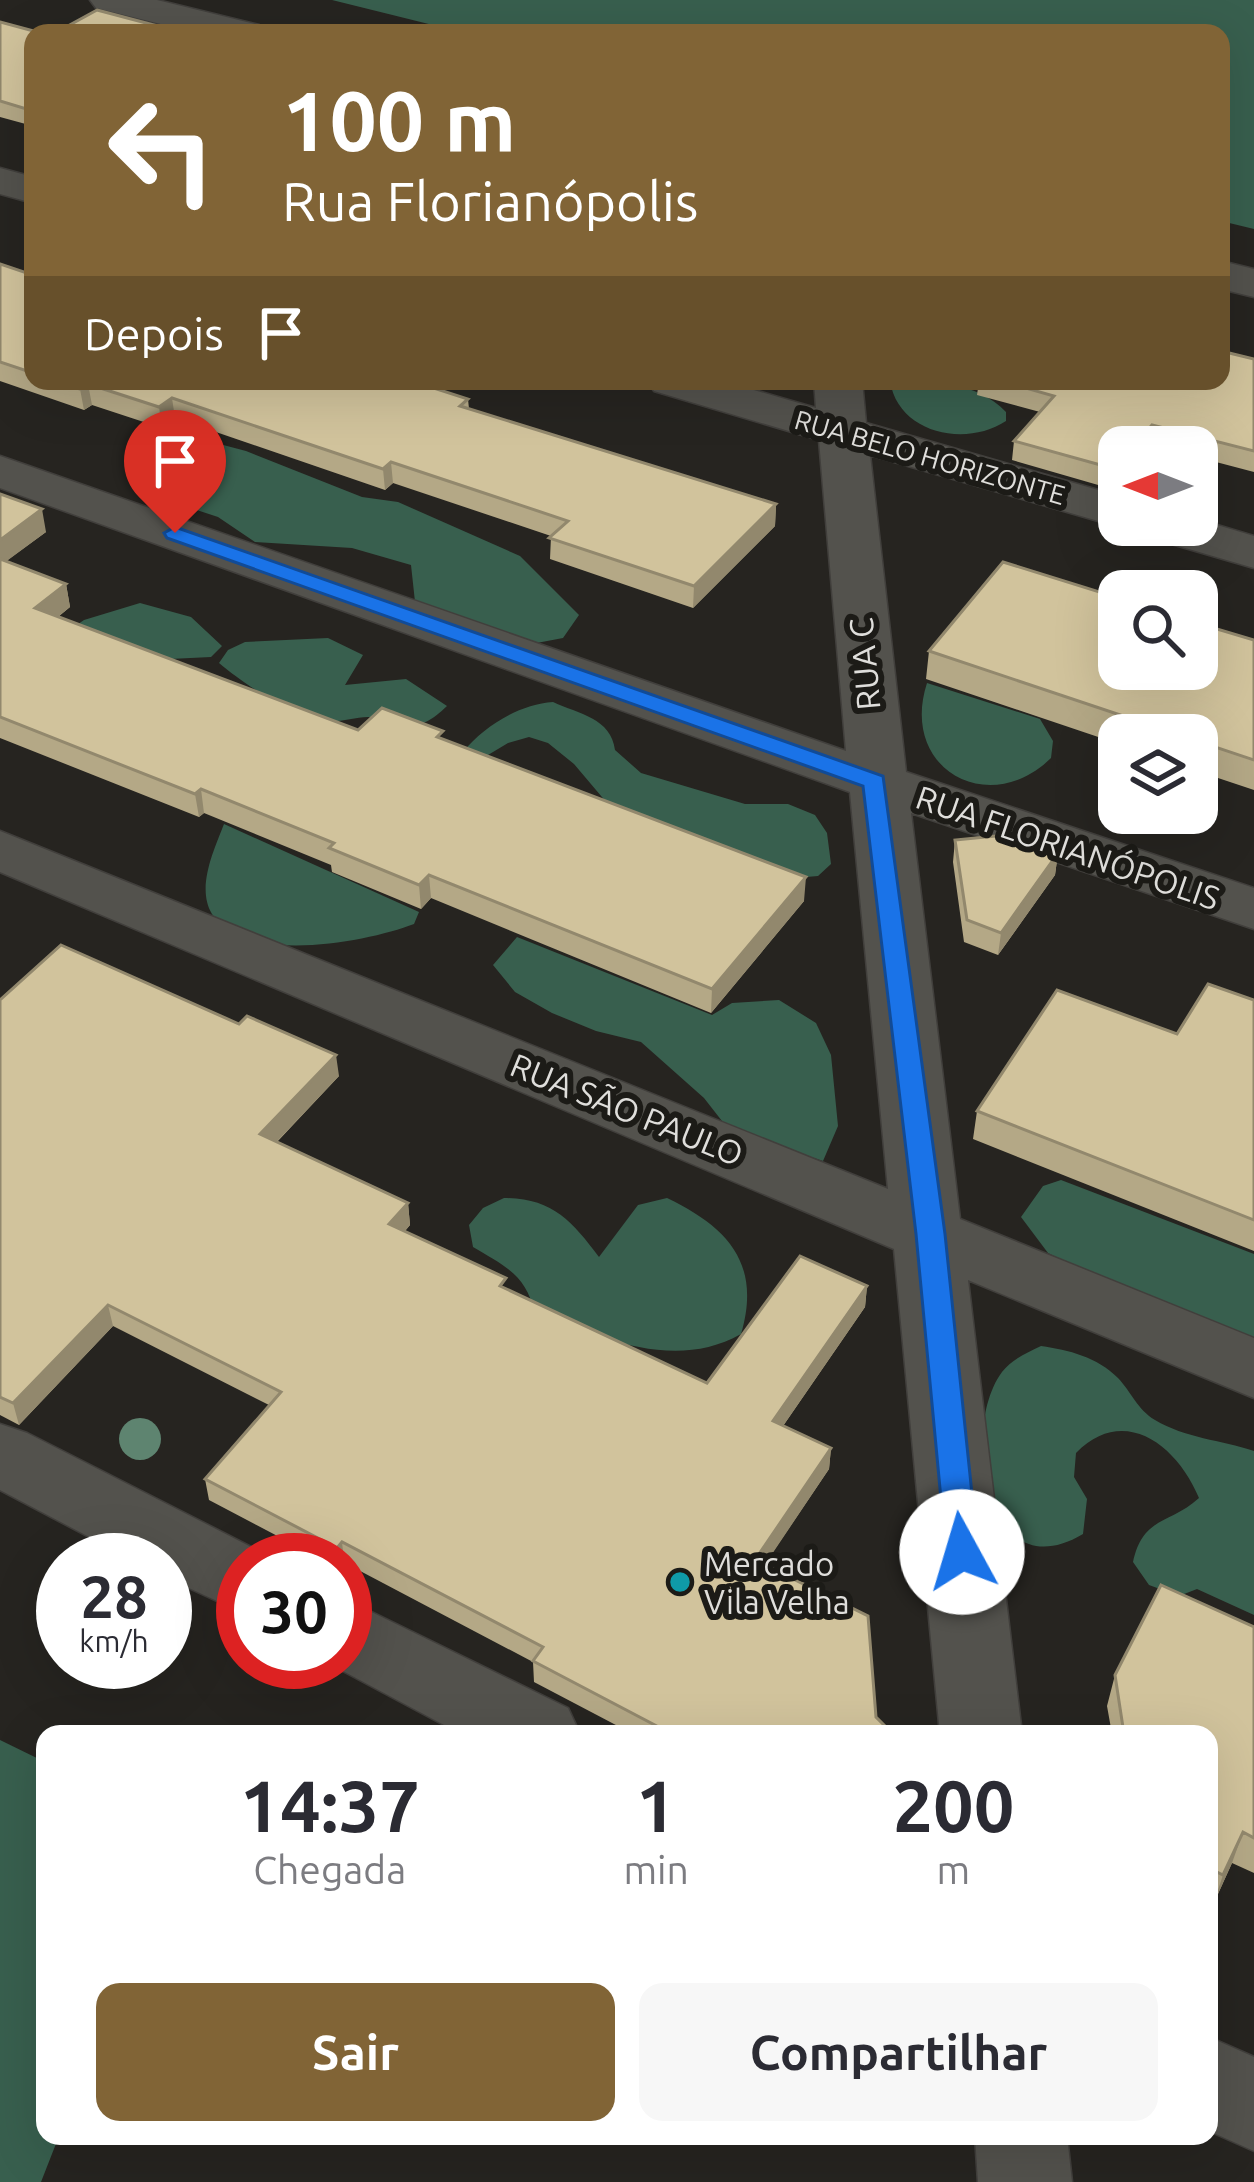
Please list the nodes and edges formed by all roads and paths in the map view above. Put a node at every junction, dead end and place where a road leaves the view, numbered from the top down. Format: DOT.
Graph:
graph roads {
  1 [pos="109,0"];
  2 [pos="207,24"];
  3 [pos="730,390"];
  4 [pos="840,407"];
  5 [pos="0,471"];
  6 [pos="1098,504"];
  7 [pos="1218,541"];
  8 [pos="1254,552"];
  9 [pos="875,782"];
  10 [pos="0,850"];
  11 [pos="1254,909"];
  12 [pos="930,1234"];
  13 [pos="1254,1369"];
  14 [pos="0,1454"];
  15 [pos="216,1566"];
  16 [pos="372,1647"];
  17 [pos="522,1725"];
  18 [pos="980,1725"];
  19 [pos="1218,2087"];
  20 [pos="1254,2106"];
  21 [pos="1022,2145"];
  22 [pos="1025,2182"];
  1 -- 2 [label="street"];
  3 -- 4 [label="street, RUA BELO HORIZONTE"];
  4 -- 6 [label="street, RUA BELO HORIZONTE"];
  4 -- 9 [label="street, RUA C"];
  5 -- 9 [label="street, RUA FLORIANÓPOLIS"];
  7 -- 8 [label="street"];
  9 -- 11 [label="street, RUA FLORIANÓPOLIS"];
  9 -- 12 [label="street, RUA C"];
  10 -- 12 [label="street, RUA SÃO PAULO"];
  12 -- 13 [label="street, RUA SÃO PAULO"];
  12 -- 18 [label="street, RUA C"];
  14 -- 15 [label="street"];
  16 -- 17 [label="street"];
  19 -- 20 [label="street"];
  21 -- 22 [label="street"];
}
